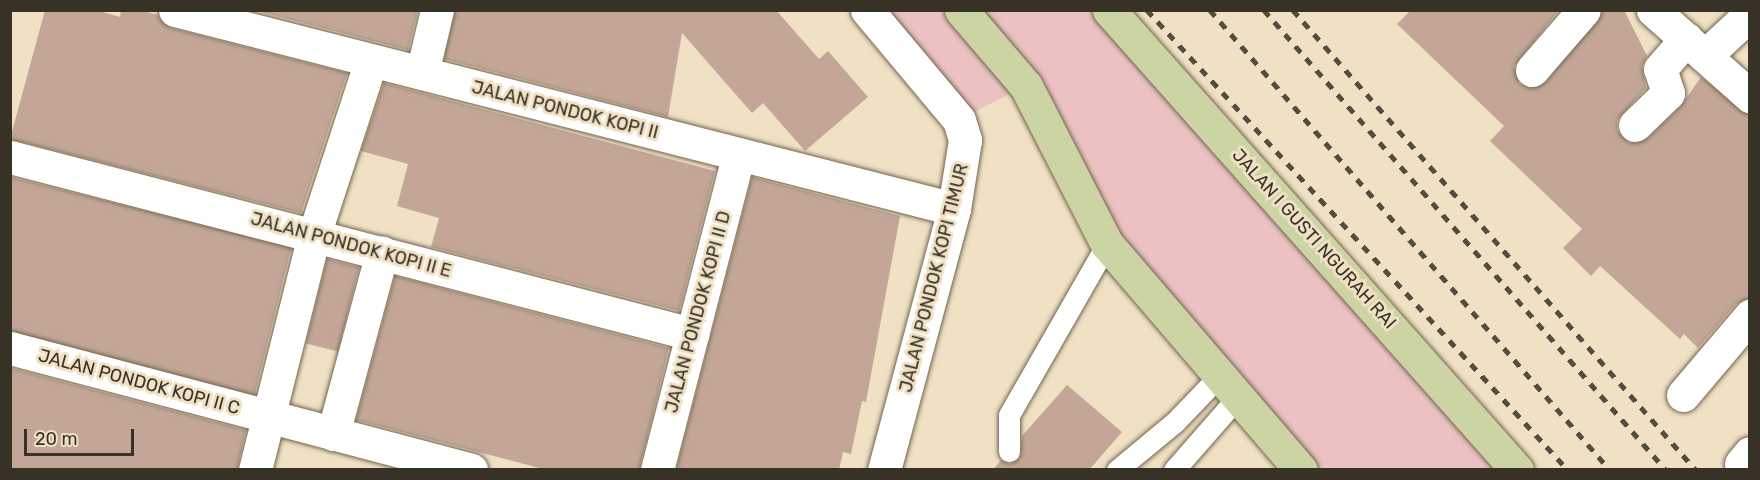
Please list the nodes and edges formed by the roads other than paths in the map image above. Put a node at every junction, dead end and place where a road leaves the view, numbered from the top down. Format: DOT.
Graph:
graph roads {
  1 [pos="176,10"];
  2 [pos="437,10"];
  3 [pos="867,10"];
  4 [pos="961,10"];
  5 [pos="1109,10"];
  6 [pos="1584,10"];
  7 [pos="1653,10"];
  8 [pos="1749,14"];
  9 [pos="255,20"];
  10 [pos="1695,47"];
  11 [pos="370,64"];
  12 [pos="1532,70"];
  13 [pos="422,73"];
  14 [pos="1749,96"];
  15 [pos="1635,125"];
  16 [pos="739,154"];
  17 [pos="10,157"];
  18 [pos="954,209"];
  19 [pos="314,236"];
  20 [pos="1107,244"];
  21 [pos="382,253"];
  22 [pos="1749,316"];
  23 [pos="692,334"];
  24 [pos="10,348"];
  25 [pos="1227,388"];
  26 [pos="1683,395"];
  27 [pos="267,416"];
  28 [pos="333,434"];
  29 [pos="1009,451"];
  30 [pos="255,470"];
  31 [pos="471,470"];
  32 [pos="657,470"];
  33 [pos="884,470"];
  34 [pos="1117,470"];
  35 [pos="1174,470"];
  36 [pos="1300,470"];
  37 [pos="1517,470"];
  1 -- 9 [label="street, JALAN PONDOK KOPI II"];
  2 -- 13 [label="street"];
  3 -- 18 [label="street, JALAN PONDOK KOPI TIMUR"];
  4 -- 20 [label="main road"];
  5 -- 37 [label="main road, JALAN I GUSTI NGURAH RAI"];
  6 -- 12 [label="street"];
  7 -- 10 [label="street"];
  8 -- 10 [label="street"];
  9 -- 11 [label="street, JALAN PONDOK KOPI II"];
  10 -- 14 [label="street"];
  10 -- 15 [label="street"];
  11 -- 13 [label="street, JALAN PONDOK KOPI II"];
  11 -- 19 [label="street"];
  13 -- 16 [label="street, JALAN PONDOK KOPI II"];
  16 -- 18 [label="street, JALAN PONDOK KOPI II"];
  16 -- 23 [label="street, JALAN PONDOK KOPI II D"];
  17 -- 19 [label="street, JALAN PONDOK KOPI II E"];
  18 -- 33 [label="street, JALAN PONDOK KOPI TIMUR"];
  19 -- 21 [label="street, JALAN PONDOK KOPI II E"];
  19 -- 27 [label="street"];
  20 -- 25 [label="main road"];
  20 -- 29 [label="lane"];
  21 -- 23 [label="street, JALAN PONDOK KOPI II E"];
  21 -- 28 [label="street"];
  22 -- 26 [label="street"];
  23 -- 32 [label="street, JALAN PONDOK KOPI II D"];
  24 -- 27 [label="street, JALAN PONDOK KOPI II C"];
  25 -- 34 [label="lane"];
  25 -- 35 [label="lane"];
  25 -- 36 [label="main road"];
  27 -- 28 [label="street, JALAN PONDOK KOPI II C"];
  27 -- 30 [label="street"];
  28 -- 31 [label="street, JALAN PONDOK KOPI II C"];
}
